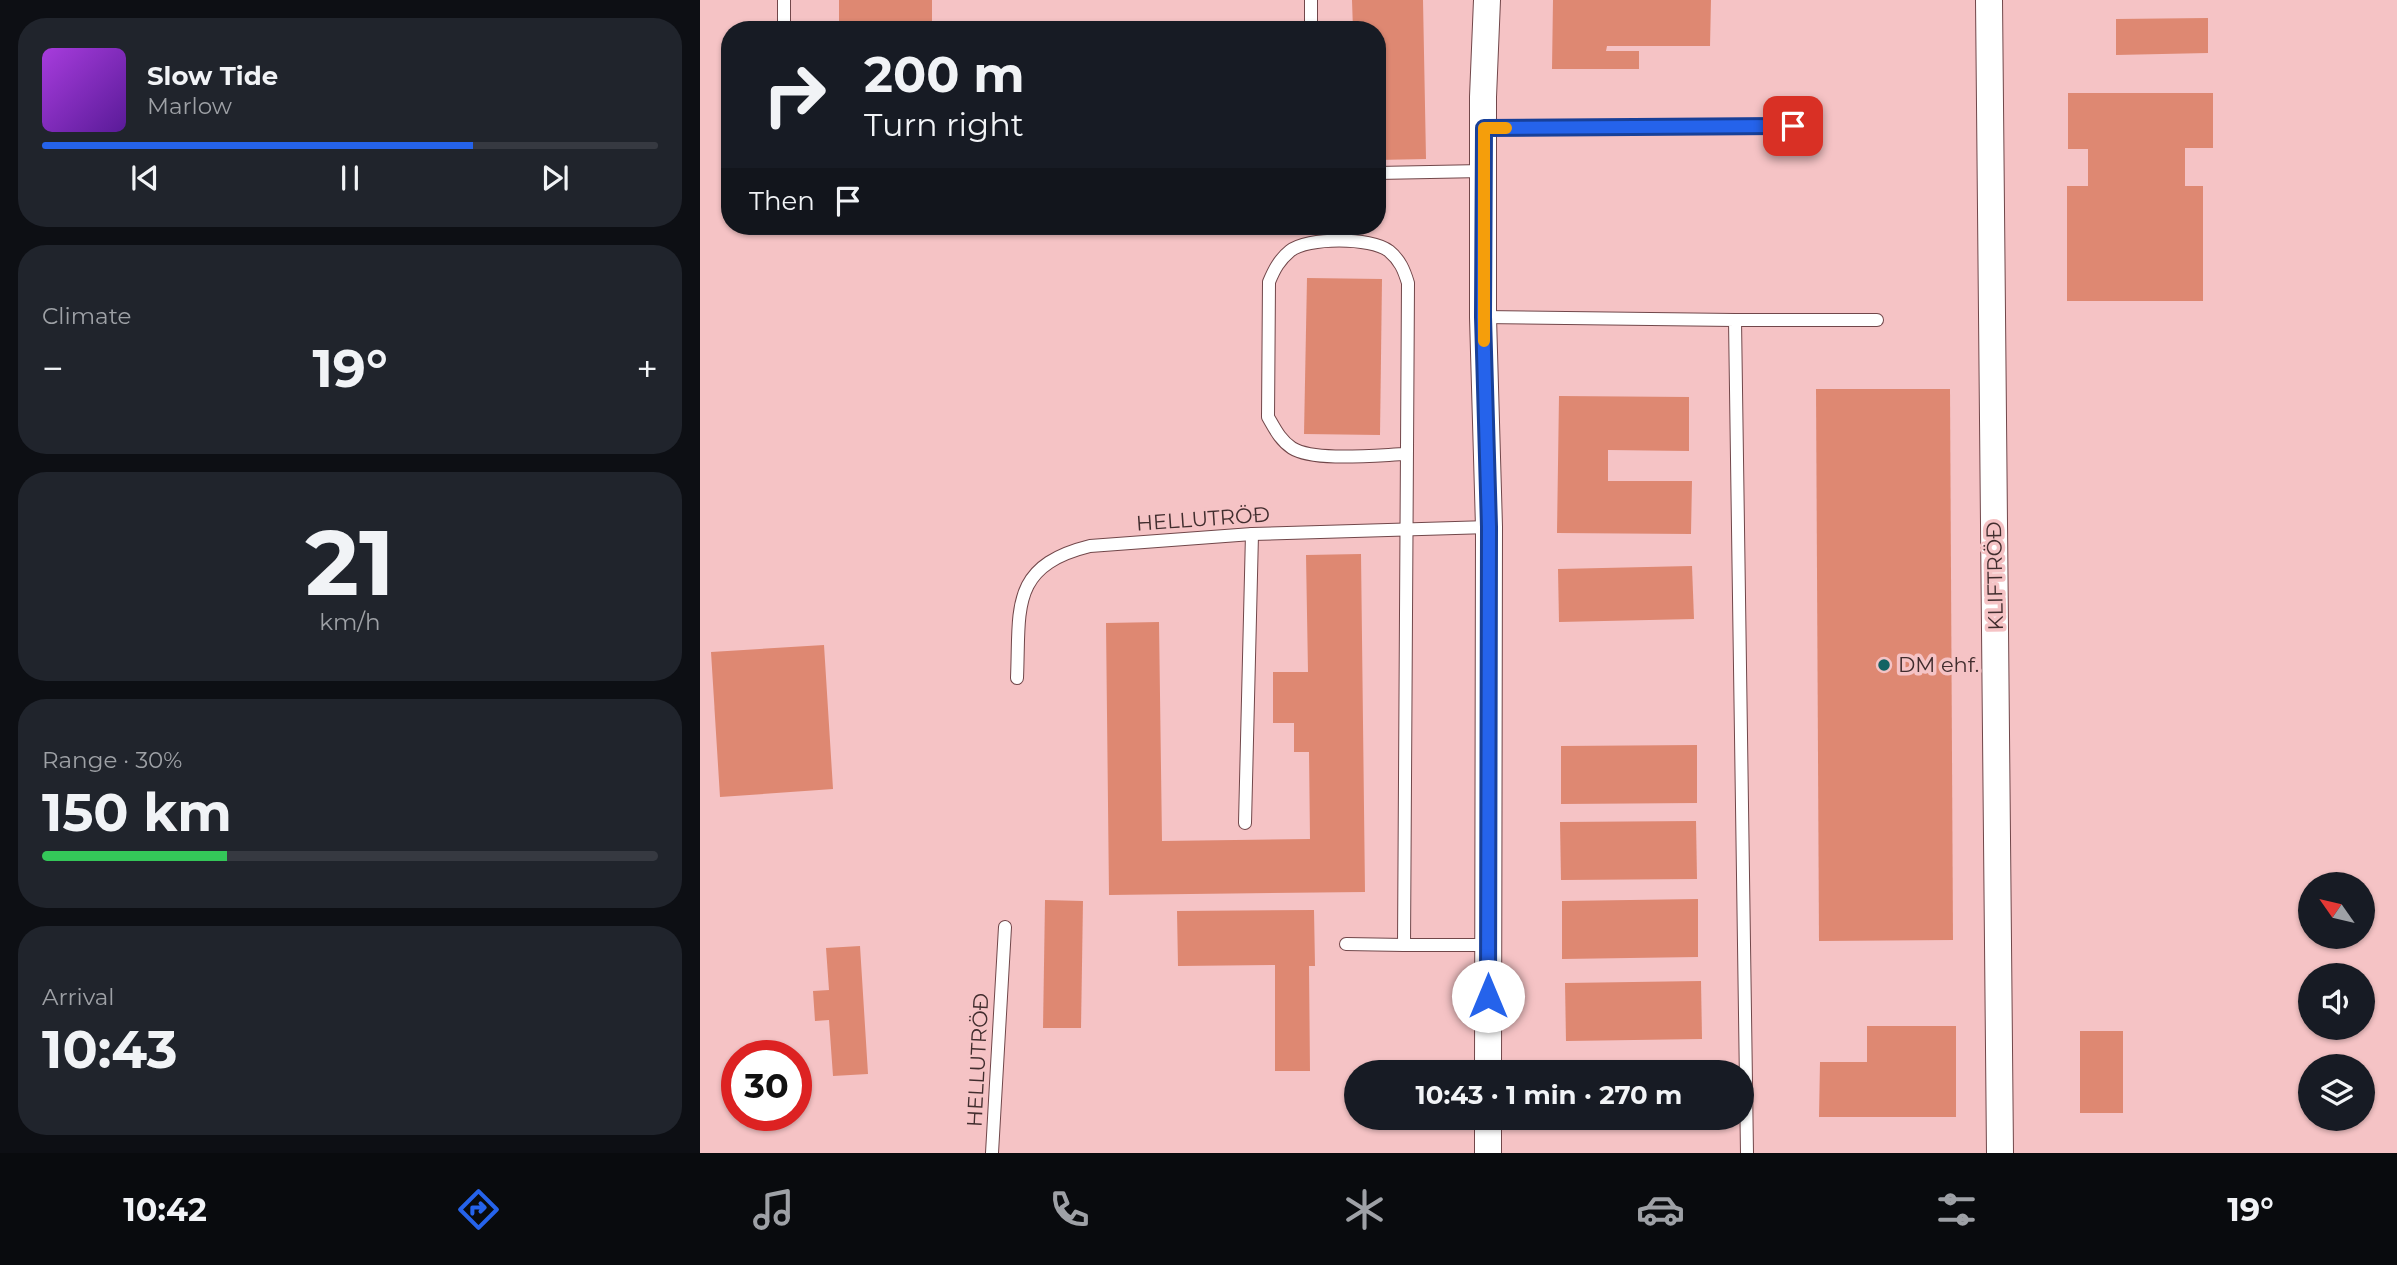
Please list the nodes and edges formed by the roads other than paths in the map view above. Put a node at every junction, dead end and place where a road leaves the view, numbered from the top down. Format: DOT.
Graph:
graph roads {
  1 [pos="784,0"];
  2 [pos="1311,0"];
  3 [pos="1487,0"];
  4 [pos="1989,0"];
  5 [pos="784,21"];
  6 [pos="1311,21"];
  7 [pos="1793,126"];
  8 [pos="1484,128"];
  9 [pos="1483,170"];
  10 [pos="1386,173"];
  11 [pos="1483,317"];
  12 [pos="1735,320"];
  13 [pos="1877,320"];
  14 [pos="1406,454"];
  15 [pos="1489,527"];
  16 [pos="1406,529"];
  17 [pos="1252,534"];
  18 [pos="1017,678"];
  19 [pos="1245,823"];
  20 [pos="1005,927"];
  21 [pos="1346,944"];
  22 [pos="1404,945"];
  23 [pos="1487,946"];
  24 [pos="1488,1060"];
  25 [pos="1488,1130"];
  26 [pos="992,1153"];
  27 [pos="1488,1153"];
  28 [pos="1747,1153"];
  29 [pos="2000,1153"];
  1 -- 5 [label="lane"];
  2 -- 6 [label="lane"];
  3 -- 8 [label="street"];
  4 -- 29 [label="street, KLIFTRÖÐ"];
  7 -- 8 [label="lane"];
  8 -- 9 [label="street"];
  9 -- 10 [label="lane"];
  9 -- 11 [label="street"];
  11 -- 12 [label="lane"];
  11 -- 15 [label="street"];
  12 -- 13 [label="lane"];
  12 -- 28 [label="lane"];
  14 -- 14 [label="lane"];
  14 -- 16 [label="lane"];
  15 -- 16 [label="lane, HELLUTRÖÐ"];
  15 -- 23 [label="street"];
  16 -- 17 [label="lane, HELLUTRÖÐ"];
  16 -- 22 [label="lane"];
  17 -- 18 [label="lane, HELLUTRÖÐ"];
  17 -- 19 [label="lane"];
  20 -- 26 [label="lane, HELLUTRÖÐ"];
  21 -- 22 [label="lane"];
  22 -- 23 [label="lane"];
  23 -- 24 [label="street"];
  25 -- 27 [label="street"];
}
